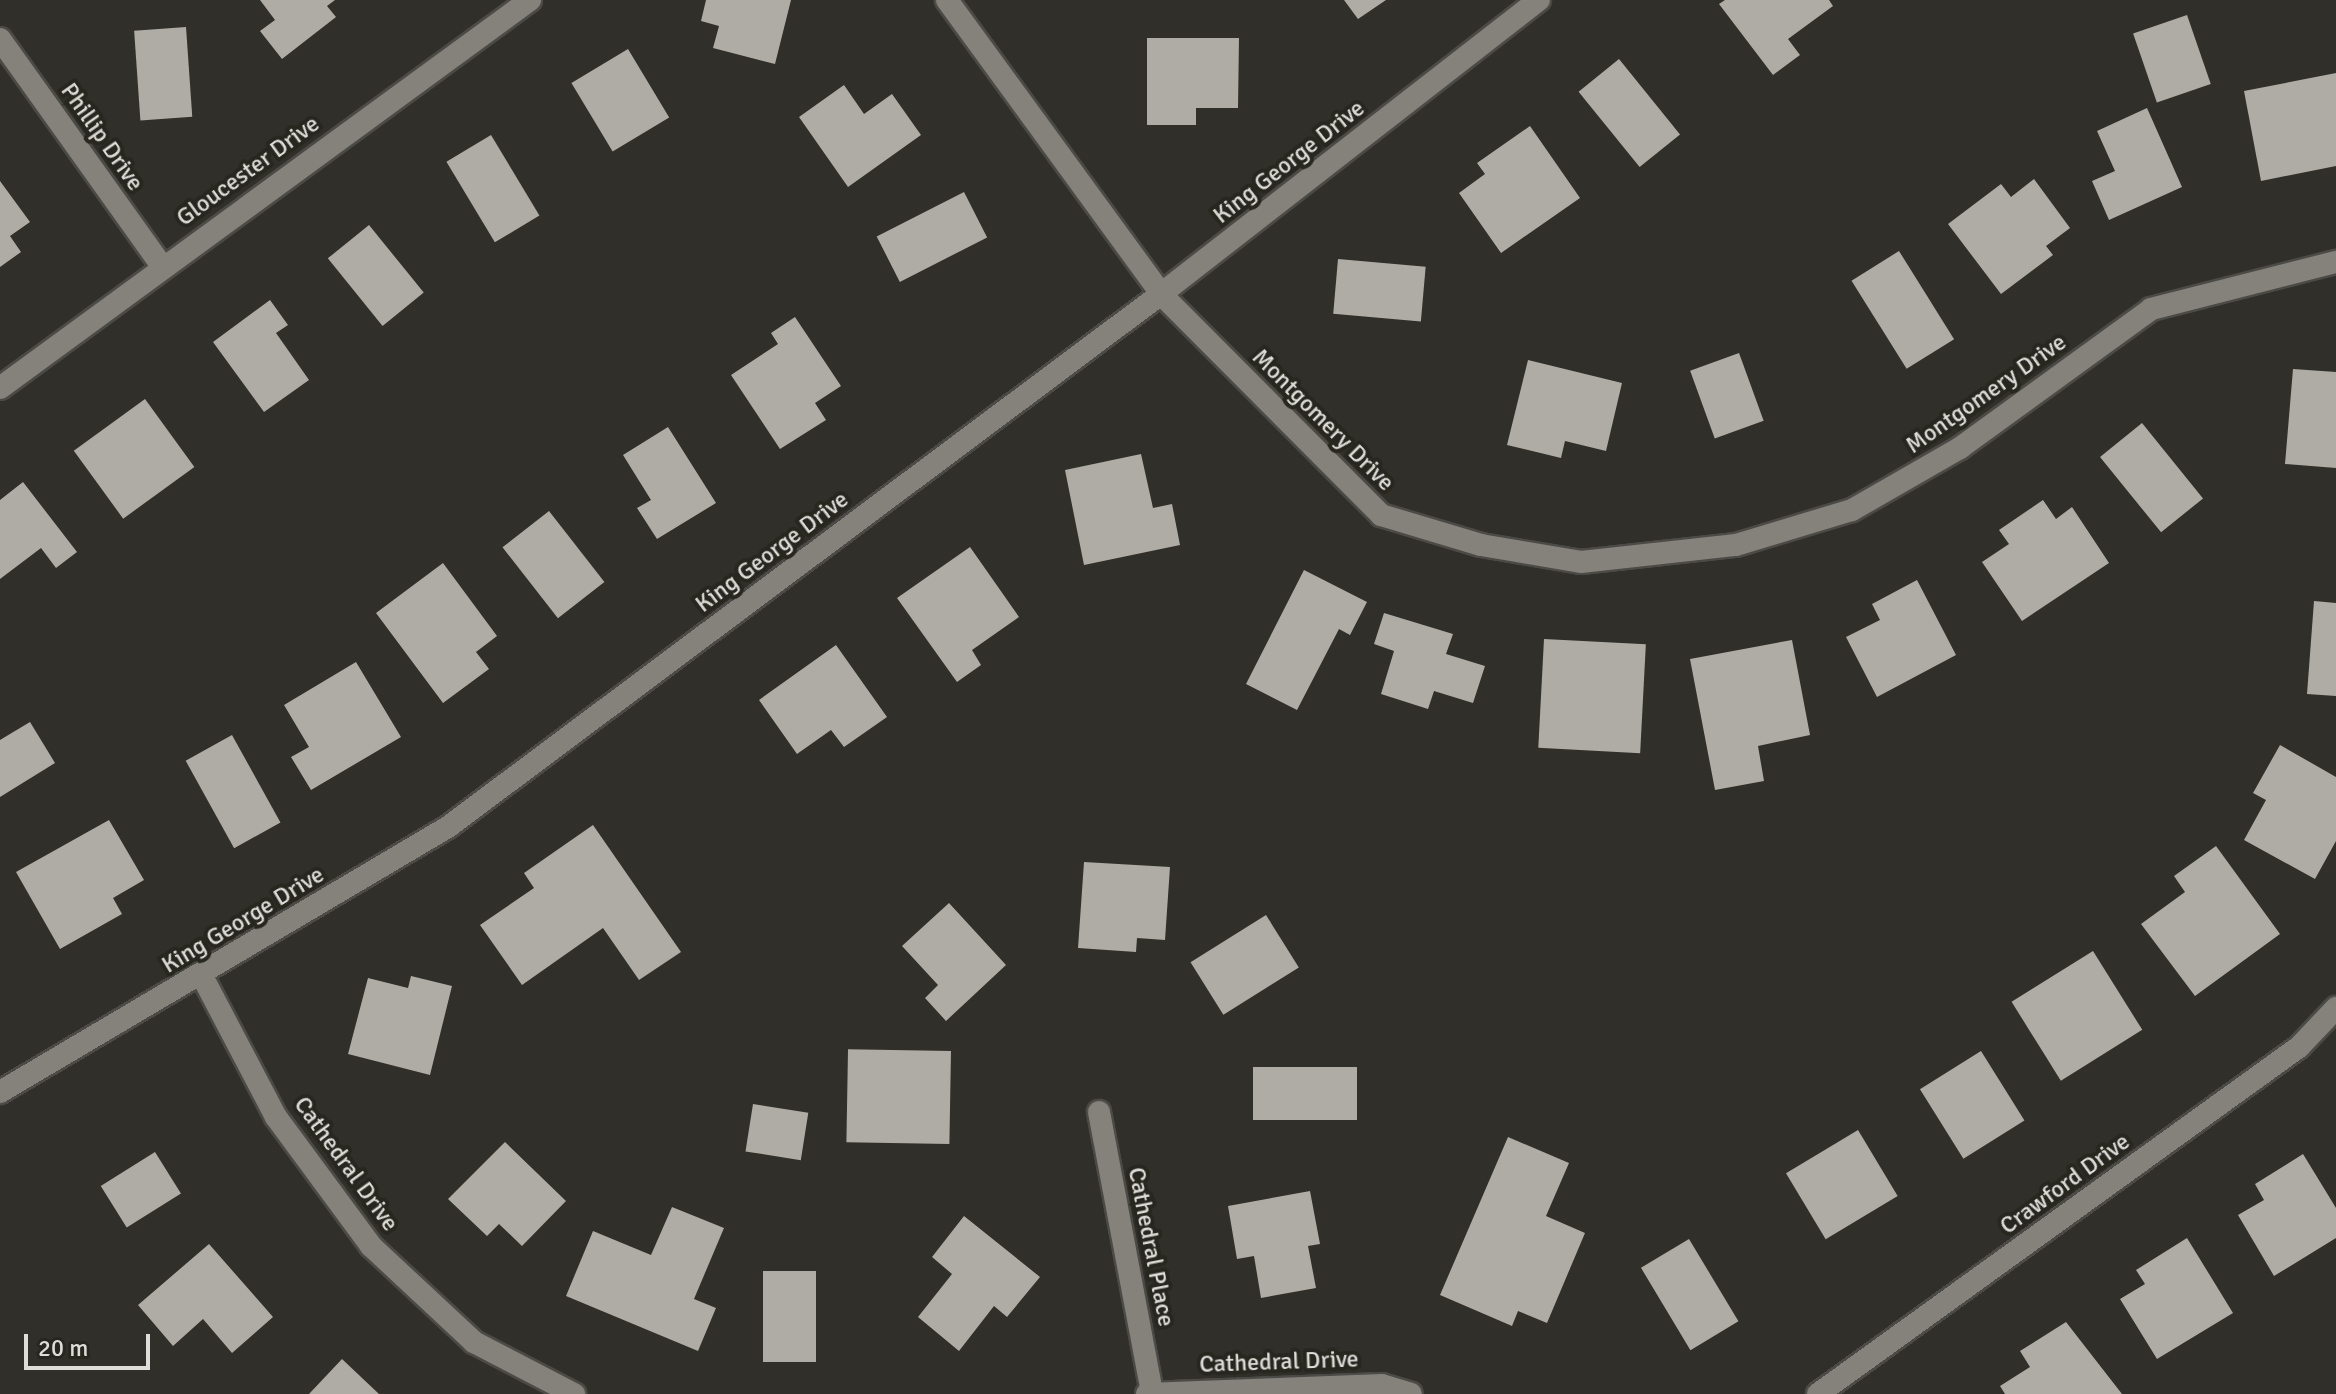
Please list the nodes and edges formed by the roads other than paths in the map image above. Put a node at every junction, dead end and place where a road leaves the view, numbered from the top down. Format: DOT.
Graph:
graph roads {
  1 [pos="530,0"];
  2 [pos="947,0"];
  3 [pos="1539,0"];
  4 [pos="0,39"];
  5 [pos="2336,262"];
  6 [pos="161,265"];
  7 [pos="1161,294"];
  8 [pos="0,388"];
  9 [pos="202,976"];
  10 [pos="2336,1008"];
  11 [pos="0,1092"];
  12 [pos="1099,1112"];
  13 [pos="1150,1393"];
  14 [pos="574,1394"];
  15 [pos="1411,1394"];
  16 [pos="1818,1394"];
  1 -- 6 [label="street, Gloucester Drive"];
  2 -- 7 [label="street, Montgomery Drive"];
  3 -- 7 [label="street, King George Drive"];
  4 -- 6 [label="street, Phillip Drive"];
  5 -- 7 [label="street, Montgomery Drive"];
  6 -- 8 [label="street, Gloucester Drive"];
  7 -- 9 [label="street, King George Drive"];
  9 -- 11 [label="street, King George Drive"];
  9 -- 14 [label="street, Cathedral Drive"];
  10 -- 16 [label="street, Crawford Drive"];
  12 -- 13 [label="street, Cathedral Place"];
  13 -- 15 [label="street, Cathedral Drive"];
}
